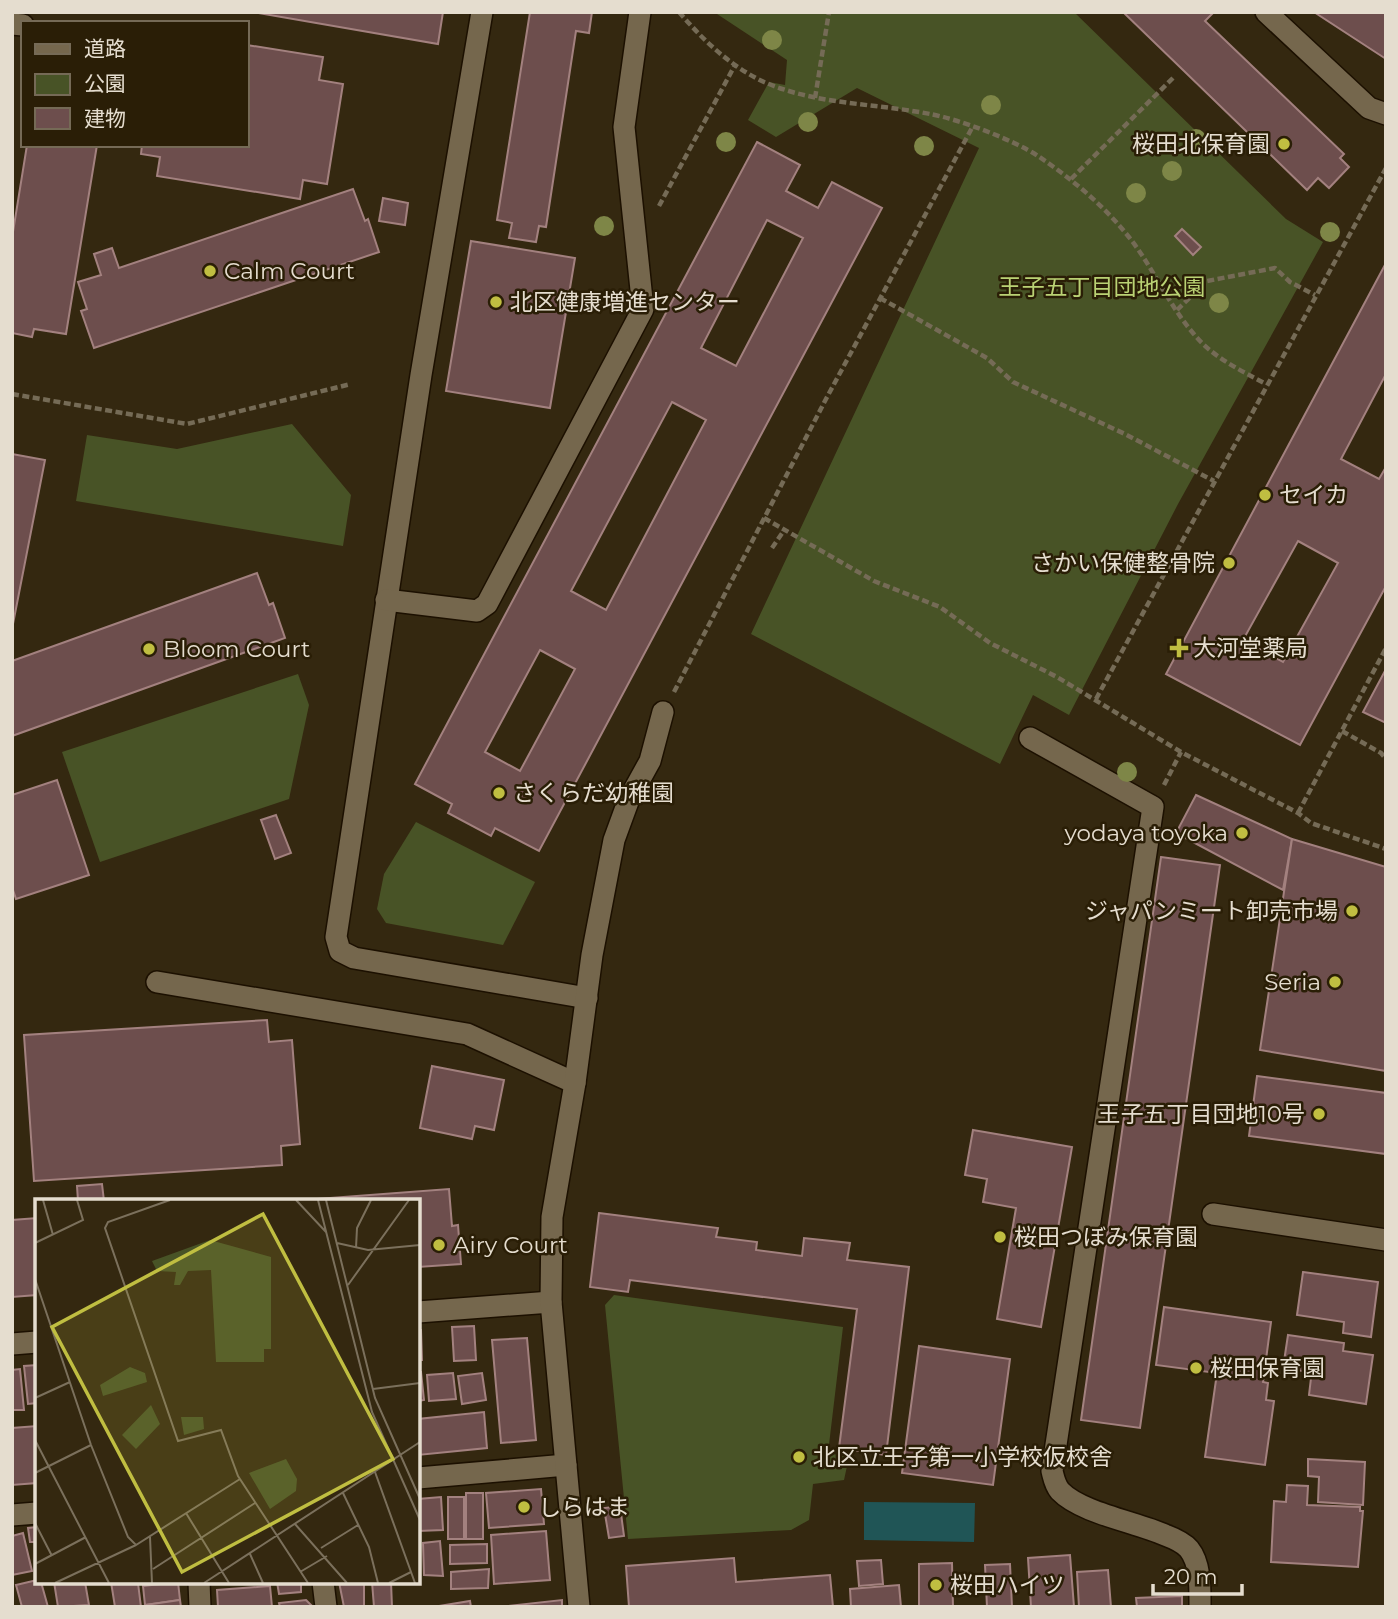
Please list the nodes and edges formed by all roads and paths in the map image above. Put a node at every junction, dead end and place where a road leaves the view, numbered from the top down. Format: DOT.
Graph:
graph roads {
  1 [pos="482,12"];
  2 [pos="640,12"];
  3 [pos="679,12"];
  4 [pos="829,12"];
  5 [pos="1266,12"];
  6 [pos="735,65"];
  7 [pos="1175,76"];
  8 [pos="815,98"];
  9 [pos="1386,114"];
  10 [pos="973,126"];
  11 [pos="1386,168"];
  12 [pos="1070,179"];
  13 [pos="656,211"];
  14 [pos="1315,295"];
  15 [pos="880,298"];
  16 [pos="1176,310"];
  17 [pos="351,384"];
  18 [pos="1266,384"];
  19 [pos="12,394"];
  20 [pos="1214,481"];
  21 [pos="764,518"];
  22 [pos="785,529"];
  23 [pos="772,548"];
  24 [pos="386,600"];
  25 [pos="1386,649"];
  26 [pos="1096,699"];
  27 [pos="663,712"];
  28 [pos="1342,731"];
  29 [pos="1030,737"];
  30 [pos="1181,752"];
  31 [pos="1386,759"];
  32 [pos="1153,807"];
  33 [pos="1297,813"];
  34 [pos="1386,849"];
  35 [pos="157,982"];
  36 [pos="587,998"];
  37 [pos="575,1083"];
  38 [pos="1213,1214"];
  39 [pos="1386,1240"];
  40 [pos="551,1302"];
  41 [pos="420,1312"];
  42 [pos="35,1342"];
  43 [pos="12,1344"];
  44 [pos="566,1465"];
  45 [pos="420,1478"];
  46 [pos="35,1513"];
  47 [pos="12,1515"];
  48 [pos="198,1584"];
  49 [pos="323,1584"];
  50 [pos="200,1607"];
  51 [pos="326,1607"];
  52 [pos="579,1607"];
  53 [pos="1200,1607"];
  1 -- 24 [label="street"];
  2 -- 24 [label="street"];
  3 -- 6 [label="path"];
  4 -- 8 [label="path"];
  5 -- 9 [label="street"];
  6 -- 8 [label="path"];
  6 -- 13 [label="path"];
  7 -- 12 [label="path"];
  8 -- 10 [label="path"];
  10 -- 12 [label="path"];
  10 -- 15 [label="path"];
  11 -- 14 [label="path"];
  12 -- 16 [label="path"];
  14 -- 16 [label="path"];
  14 -- 18 [label="path"];
  15 -- 20 [label="path"];
  15 -- 21 [label="path"];
  16 -- 18 [label="path"];
  17 -- 19 [label="path"];
  18 -- 20 [label="path"];
  20 -- 26 [label="path"];
  21 -- 22 [label="path"];
  21 -- 27 [label="path"];
  22 -- 23 [label="path"];
  22 -- 26 [label="path"];
  24 -- 36 [label="street"];
  25 -- 28 [label="path"];
  26 -- 30 [label="path"];
  27 -- 36 [label="street"];
  28 -- 31 [label="path"];
  28 -- 33 [label="path"];
  29 -- 32 [label="street"];
  30 -- 32 [label="path"];
  30 -- 33 [label="path"];
  32 -- 53 [label="street"];
  33 -- 34 [label="path"];
  35 -- 37 [label="street"];
  36 -- 37 [label="street"];
  37 -- 40 [label="street"];
  38 -- 39 [label="street"];
  40 -- 41 [label="street"];
  40 -- 44 [label="street"];
  42 -- 43 [label="street"];
  44 -- 45 [label="street"];
  44 -- 52 [label="street"];
  46 -- 47 [label="street"];
  48 -- 50 [label="street"];
  49 -- 51 [label="street"];
}
